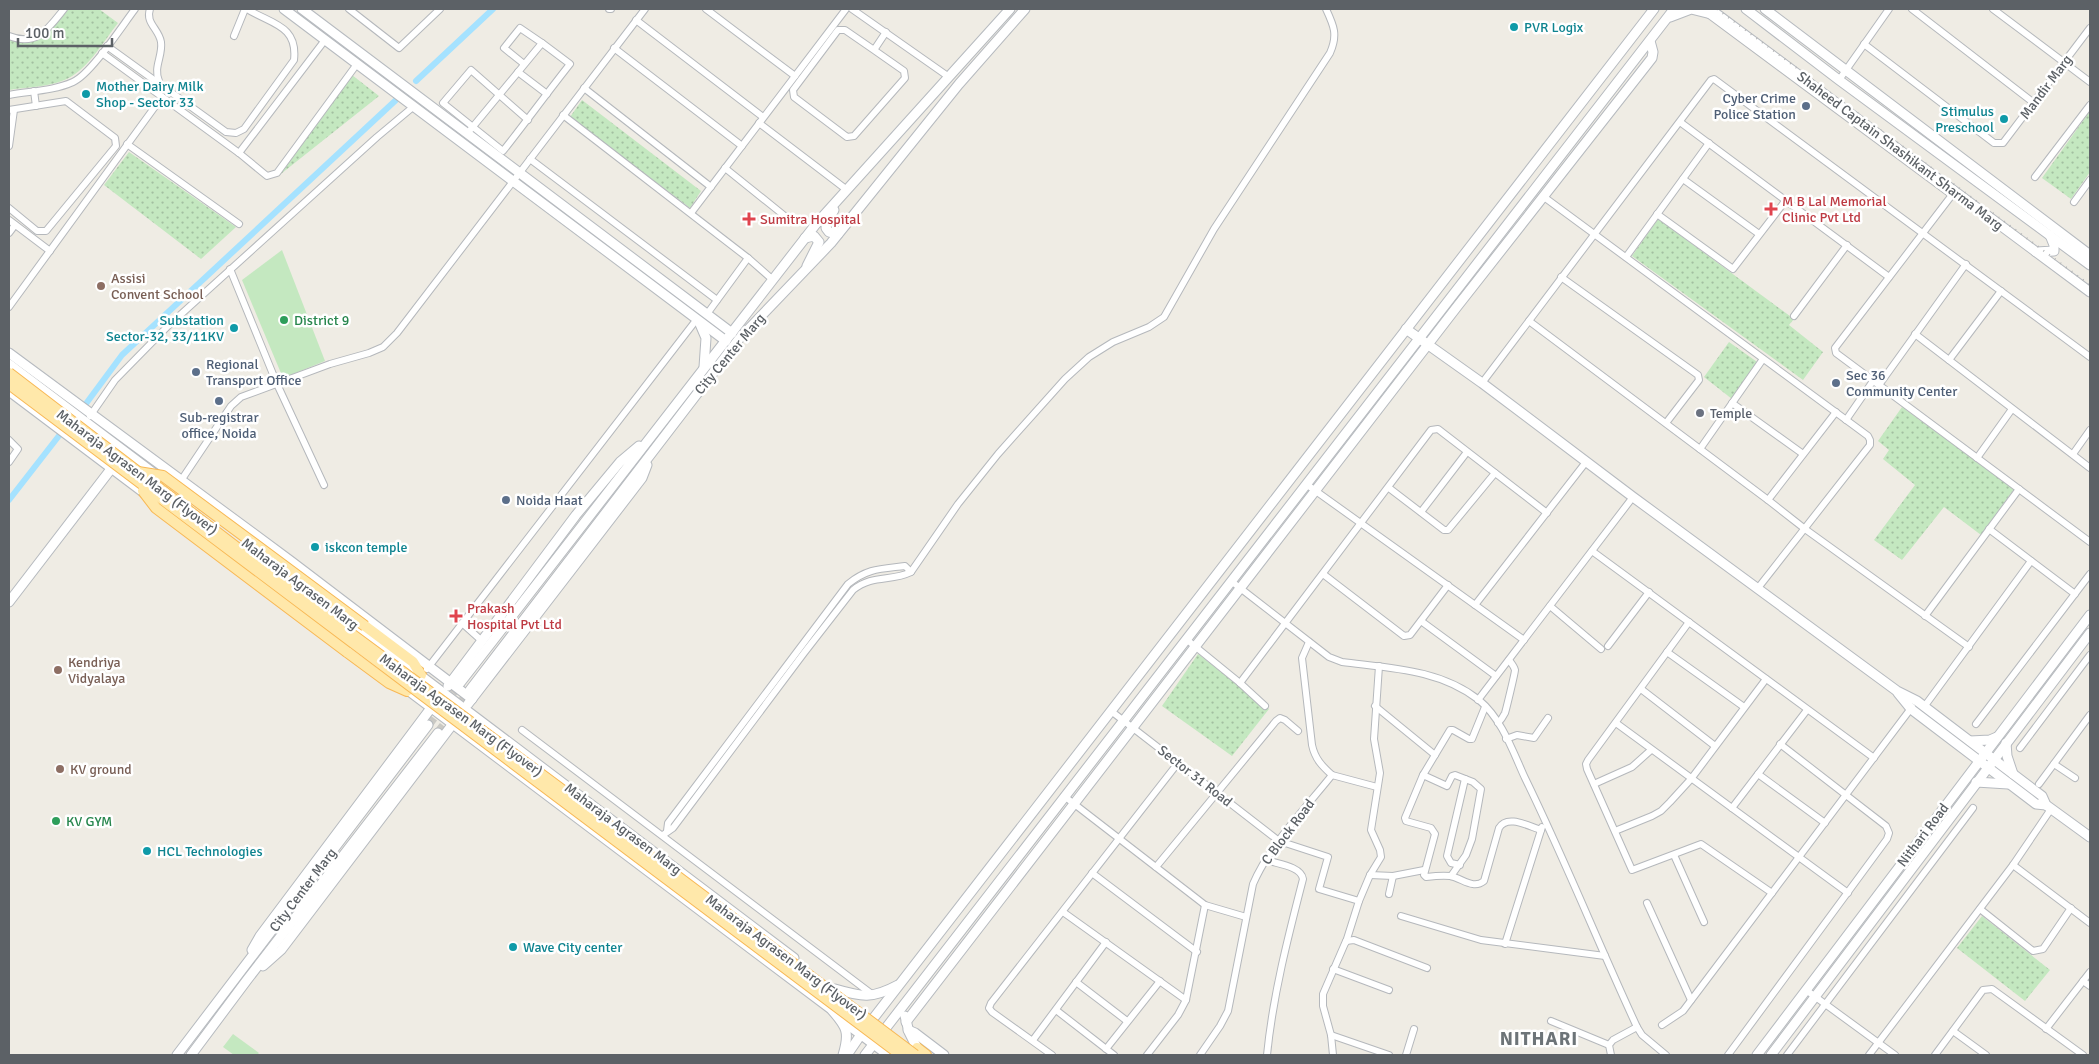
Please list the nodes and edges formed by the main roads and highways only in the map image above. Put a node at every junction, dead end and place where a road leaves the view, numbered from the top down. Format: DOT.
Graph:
graph roads {
  1 [pos="9,373"];
  2 [pos="9,384"];
  3 [pos="135,475"];
  4 [pos="421,675"];
  5 [pos="407,690"];
  6 [pos="916,1052"];
  7 [pos="901,1055"];
  8 [pos="927,1055"];
  1 -- 3 [label="main road, Maharaja Agrasen Marg (Flyover), bridge"];
  2 -- 3 [label="main road, Maharaja Agrasen Marg (Flyover), bridge"];
  3 -- 4 [label="main road, bridge"];
  3 -- 5 [label="main road, bridge"];
  3 -- 6 [label="main road, Maharaja Agrasen Marg (Flyover), bridge"];
  3 -- 7 [label="main road, Maharaja Agrasen Marg (Flyover), bridge"];
  6 -- 8 [label="main road, Maharaja Agrasen Marg (Flyover)"];
}
